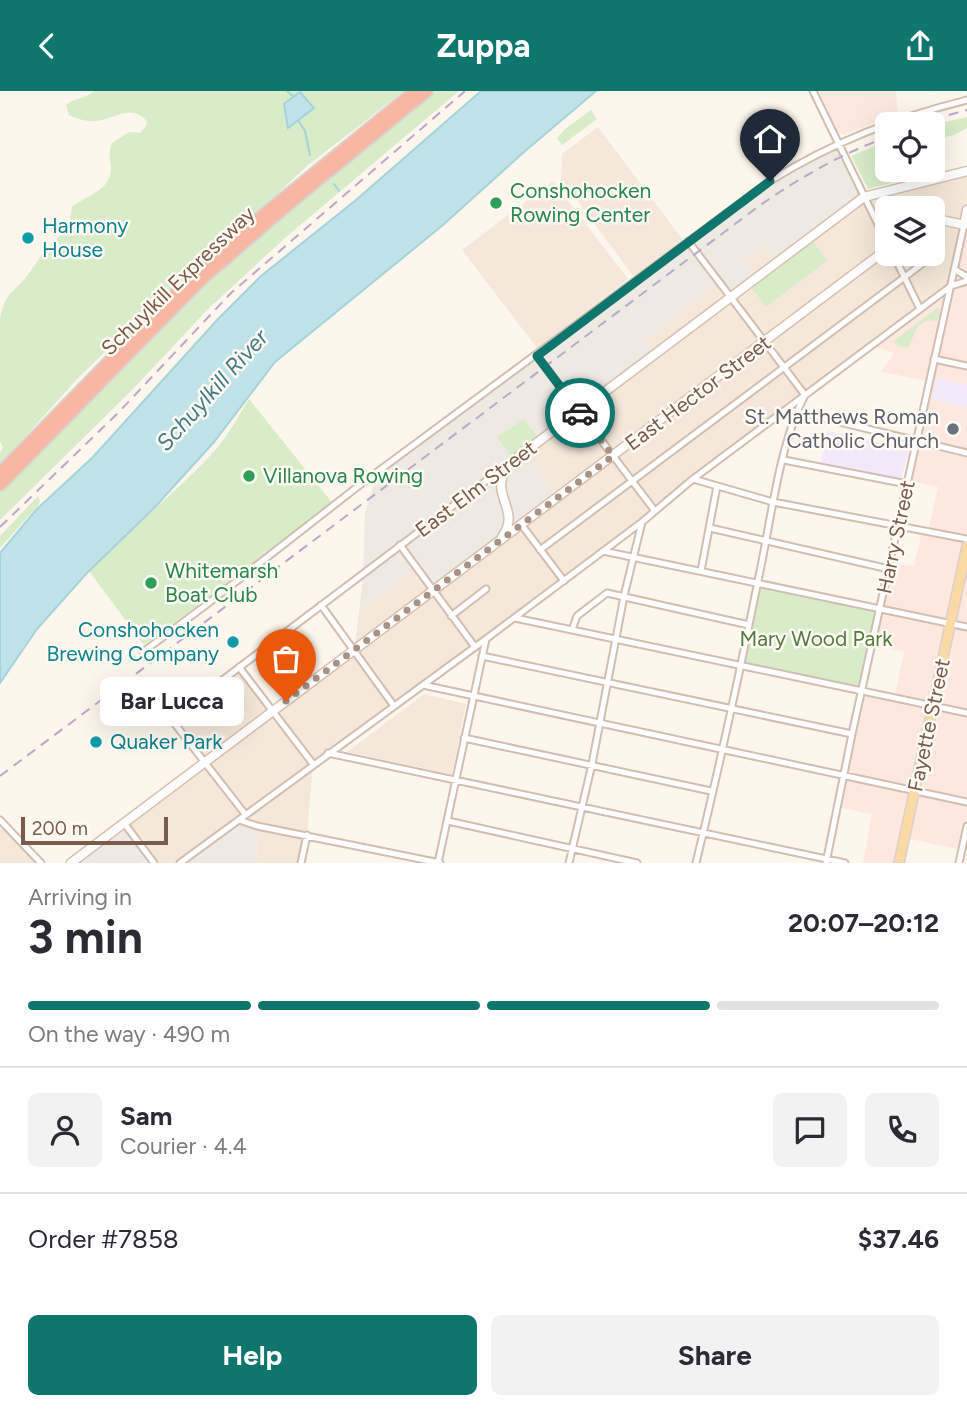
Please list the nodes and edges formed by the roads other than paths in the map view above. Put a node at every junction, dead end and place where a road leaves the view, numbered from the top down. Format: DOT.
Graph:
graph roads {
  1 [pos="415,91"];
  2 [pos="427,91"];
  3 [pos="813,91"];
  4 [pos="967,100"];
  5 [pos="838,142"];
  6 [pos="967,171"];
  7 [pos="864,197"];
  8 [pos="967,210"];
  9 [pos="875,219"];
  10 [pos="945,221"];
  11 [pos="964,225"];
  12 [pos="688,240"];
  13 [pos="875,258"];
  14 [pos="899,266"];
  15 [pos="919,266"];
  16 [pos="954,269"];
  17 [pos="904,277"];
  18 [pos="967,279"];
  19 [pos="951,286"];
  20 [pos="732,297"];
  21 [pos="920,309"];
  22 [pos="765,342"];
  23 [pos="537,356"];
  24 [pos="934,359"];
  25 [pos="967,366"];
  26 [pos="785,368"];
  27 [pos="805,395"];
  28 [pos="790,407"];
  29 [pos="579,412"];
  30 [pos="796,413"];
  31 [pos="916,441"];
  32 [pos="967,453"];
  33 [pos="613,456"];
  34 [pos="784,460"];
  35 [pos="510,463"];
  36 [pos="0,473"];
  37 [pos="693,479"];
  38 [pos="632,481"];
  39 [pos="482,484"];
  40 [pos="907,484"];
  41 [pos="0,485"];
  42 [pos="717,486"];
  43 [pos="500,489"];
  44 [pos="773,502"];
  45 [pos="655,512"];
  46 [pos="509,515"];
  47 [pos="642,522"];
  48 [pos="521,524"];
  49 [pos="898,526"];
  50 [pos="710,529"];
  51 [pos="967,539"];
  52 [pos="767,540"];
  53 [pos="400,545"];
  54 [pos="967,546"];
  55 [pos="493,547"];
  56 [pos="540,550"];
  57 [pos="603,551"];
  58 [pos="635,557"];
  59 [pos="889,569"];
  60 [pos="701,571"];
  61 [pos="564,581"];
  62 [pos="758,584"];
  63 [pos="486,589"];
  64 [pos="432,592"];
  65 [pos="624,596"];
  66 [pos="321,605"];
  67 [pos="880,609"];
  68 [pos="451,616"];
  69 [pos="514,618"];
  70 [pos="951,623"];
  71 [pos="749,625"];
  72 [pos="967,627"];
  73 [pos="572,629"];
  74 [pos="486,639"];
  75 [pos="617,640"];
  76 [pos="475,647"];
  77 [pos="354,651"];
  78 [pos="143,652"];
  79 [pos="482,656"];
  80 [pos="239,667"];
  81 [pos="740,667"];
  82 [pos="608,681"];
  83 [pos="423,685"];
  84 [pos="862,693"];
  85 [pos="474,696"];
  86 [pos="394,706"];
  87 [pos="730,708"];
  88 [pos="933,708"];
  89 [pos="272,712"];
  90 [pos="967,713"];
  91 [pos="598,724"];
  92 [pos="852,734"];
  93 [pos="464,738"];
  94 [pos="722,750"];
  95 [pos="328,753"];
  96 [pos="205,762"];
  97 [pos="313,764"];
  98 [pos="592,764"];
  99 [pos="843,777"];
  100 [pos="457,780"];
  101 [pos="711,791"];
  102 [pos="914,792"];
  103 [pos="967,802"];
  104 [pos="581,807"];
  105 [pos="245,814"];
  106 [pos="0,820"];
  107 [pos="239,820"];
  108 [pos="448,821"];
  109 [pos="124,823"];
  110 [pos="967,826"];
  111 [pos="703,833"];
  112 [pos="307,835"];
  113 [pos="573,848"];
  114 [pos="827,861"];
  115 [pos="41,863"];
  116 [pos="71,863"];
  117 [pos="154,863"];
  118 [pos="180,863"];
  119 [pos="301,863"];
  120 [pos="439,863"];
  121 [pos="569,863"];
  122 [pos="638,863"];
  123 [pos="696,863"];
  124 [pos="845,863"];
  125 [pos="900,863"];
  126 [pos="959,863"];
  1 -- 36 [label="highway, Schuylkill Expressway"];
  2 -- 41 [label="highway, Schuylkill Expressway"];
  3 -- 5 [label="street"];
  4 -- 5 [label="street"];
  5 -- 7 [label="street"];
  5 -- 12 [label="street"];
  6 -- 7 [label="main road, East Elm Street"];
  7 -- 9 [label="street"];
  7 -- 20 [label="main road, East Elm Street"];
  8 -- 11 [label="main road, Harry Street"];
  10 -- 11 [label="main road"];
  11 -- 16 [label="street, Harry Street"];
  12 -- 20 [label="street"];
  12 -- 23 [label="street"];
  13 -- 22 [label="main road, East Hector Street"];
  14 -- 17 [label="street"];
  15 -- 17 [label="street"];
  16 -- 18 [label="street"];
  16 -- 19 [label="street, Harry Street"];
  17 -- 21 [label="street"];
  17 -- 26 [label="street"];
  18 -- 19 [label="street"];
  19 -- 21 [label="street"];
  19 -- 24 [label="street, Harry Street"];
  20 -- 22 [label="street"];
  20 -- 29 [label="main road, East Elm Street"];
  21 -- 27 [label="street"];
  22 -- 26 [label="street"];
  22 -- 33 [label="main road, East Hector Street"];
  23 -- 29 [label="street"];
  23 -- 78 [label="street"];
  24 -- 25 [label="street"];
  24 -- 31 [label="street, Harry Street"];
  26 -- 27 [label="street"];
  26 -- 38 [label="street"];
  27 -- 28 [label="street"];
  27 -- 30 [label="street"];
  28 -- 30 [label="street"];
  28 -- 37 [label="street"];
  29 -- 33 [label="street"];
  29 -- 35 [label="main road, East Elm Street"];
  30 -- 31 [label="street"];
  30 -- 34 [label="street"];
  31 -- 32 [label="street"];
  31 -- 40 [label="street, Harry Street"];
  33 -- 38 [label="street"];
  33 -- 48 [label="main road, East Hector Street"];
  34 -- 40 [label="street"];
  34 -- 44 [label="street"];
  35 -- 39 [label="street, East Elm Street"];
  35 -- 43 [label="main road"];
  37 -- 42 [label="street"];
  37 -- 45 [label="street"];
  38 -- 45 [label="street"];
  38 -- 56 [label="street"];
  39 -- 43 [label="street"];
  39 -- 53 [label="street, East Elm Street"];
  40 -- 49 [label="street, Harry Street"];
  42 -- 44 [label="street"];
  42 -- 50 [label="street"];
  43 -- 46 [label="main road"];
  44 -- 49 [label="street"];
  44 -- 52 [label="street"];
  45 -- 47 [label="street"];
  46 -- 48 [label="main road"];
  46 -- 55 [label="main road"];
  47 -- 57 [label="street"];
  47 -- 58 [label="street"];
  48 -- 55 [label="main road, East Hector Street"];
  48 -- 56 [label="street"];
  49 -- 51 [label="street"];
  49 -- 59 [label="street, Harry Street"];
  50 -- 52 [label="street"];
  50 -- 60 [label="street"];
  52 -- 59 [label="street"];
  52 -- 62 [label="street"];
  53 -- 64 [label="street"];
  53 -- 66 [label="street, East Elm Street"];
  54 -- 70 [label="main road, Fayette Street"];
  55 -- 64 [label="main road, East Hector Street"];
  56 -- 61 [label="street"];
  57 -- 58 [label="street"];
  57 -- 61 [label="street"];
  58 -- 60 [label="street"];
  58 -- 65 [label="street"];
  59 -- 67 [label="street, Harry Street"];
  60 -- 62 [label="street"];
  61 -- 69 [label="street"];
  62 -- 67 [label="street"];
  62 -- 71 [label="street"];
  63 -- 68 [label="street"];
  64 -- 68 [label="street"];
  64 -- 77 [label="main road, East Hector Street"];
  65 -- 71 [label="street"];
  65 -- 73 [label="street"];
  65 -- 75 [label="street"];
  66 -- 77 [label="street"];
  66 -- 80 [label="street, East Elm Street"];
  67 -- 70 [label="street"];
  67 -- 84 [label="street, Harry Street"];
  68 -- 76 [label="street"];
  69 -- 73 [label="street"];
  69 -- 74 [label="street"];
  70 -- 72 [label="street"];
  70 -- 88 [label="main road, Fayette Street"];
  71 -- 81 [label="street"];
  73 -- 75 [label="street"];
  74 -- 76 [label="street"];
  74 -- 79 [label="street"];
  75 -- 81 [label="street"];
  75 -- 82 [label="street"];
  76 -- 83 [label="street"];
  77 -- 86 [label="street"];
  77 -- 89 [label="main road, East Hector Street"];
  79 -- 82 [label="street"];
  79 -- 85 [label="street"];
  80 -- 89 [label="street"];
  80 -- 96 [label="street, East Elm Street"];
  81 -- 84 [label="street"];
  81 -- 87 [label="street"];
  82 -- 87 [label="street"];
  82 -- 91 [label="street"];
  83 -- 85 [label="street"];
  83 -- 86 [label="street"];
  84 -- 88 [label="street"];
  84 -- 92 [label="street, Harry Street"];
  85 -- 91 [label="street"];
  85 -- 93 [label="street"];
  86 -- 95 [label="street"];
  87 -- 92 [label="street"];
  87 -- 94 [label="street"];
  88 -- 90 [label="street"];
  88 -- 102 [label="main road, Fayette Street"];
  89 -- 96 [label="main road, East Hector Street"];
  89 -- 97 [label="street"];
  91 -- 94 [label="street"];
  91 -- 98 [label="street"];
  92 -- 99 [label="street, Harry Street"];
  93 -- 98 [label="street"];
  93 -- 100 [label="street"];
  94 -- 99 [label="street"];
  94 -- 101 [label="street"];
  95 -- 97 [label="street"];
  95 -- 100 [label="street"];
  96 -- 105 [label="street"];
  96 -- 109 [label="main road, East Hector Street"];
  97 -- 105 [label="street"];
  98 -- 101 [label="street"];
  98 -- 104 [label="street"];
  99 -- 102 [label="street"];
  99 -- 114 [label="street, Harry Street"];
  100 -- 104 [label="street"];
  100 -- 108 [label="street"];
  101 -- 111 [label="street"];
  102 -- 103 [label="street"];
  102 -- 125 [label="main road, Fayette Street"];
  104 -- 111 [label="street"];
  104 -- 113 [label="street"];
  105 -- 107 [label="street"];
  106 -- 115 [label="street"];
  107 -- 112 [label="street"];
  107 -- 118 [label="street"];
  108 -- 113 [label="street"];
  108 -- 120 [label="street"];
  109 -- 116 [label="main road, East Hector Street"];
  109 -- 117 [label="street"];
  110 -- 126 [label="street"];
  111 -- 114 [label="street"];
  111 -- 123 [label="street"];
  112 -- 119 [label="street"];
  112 -- 120 [label="street"];
  113 -- 121 [label="street"];
  113 -- 122 [label="street"];
  114 -- 124 [label="street"];
}
